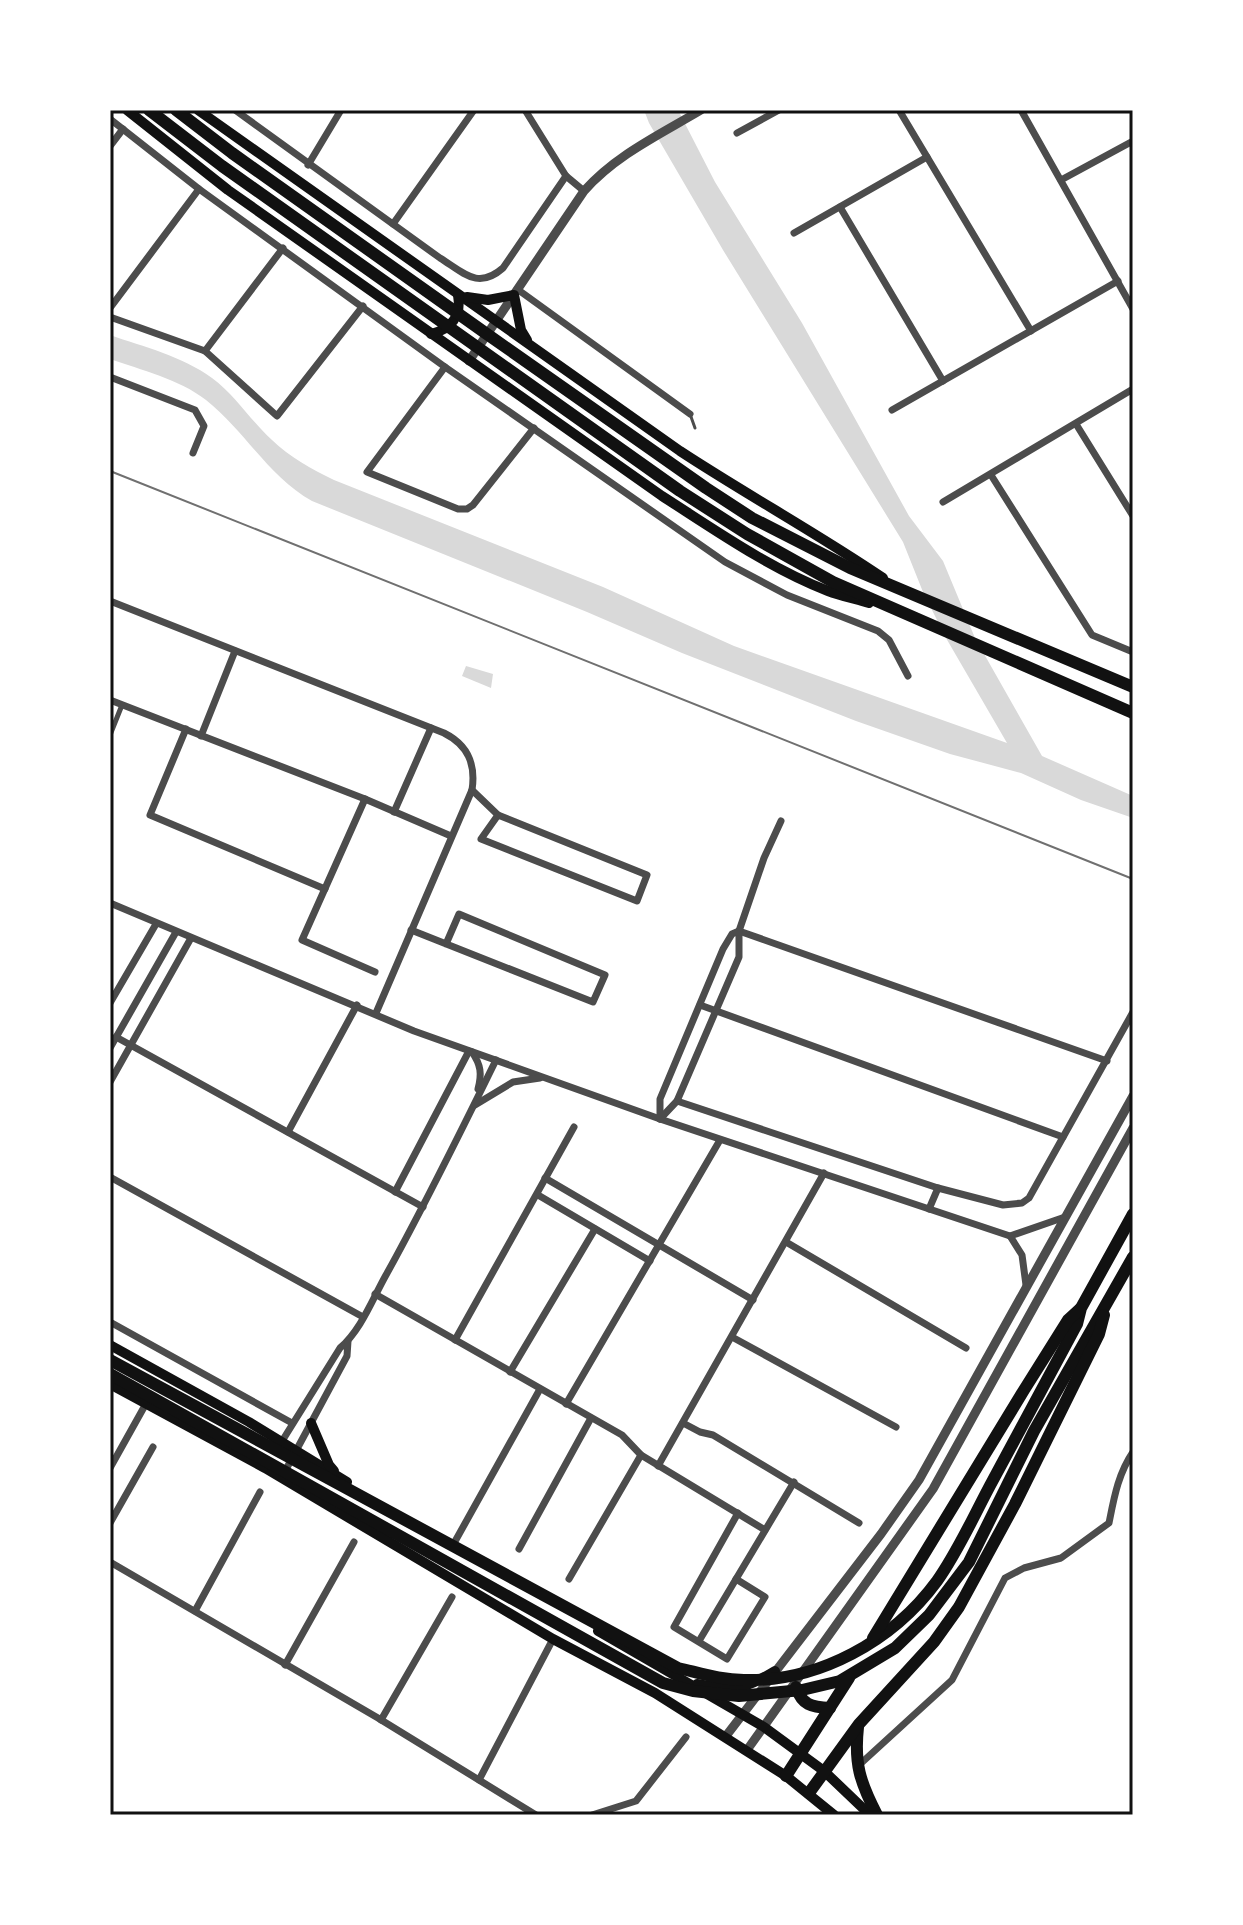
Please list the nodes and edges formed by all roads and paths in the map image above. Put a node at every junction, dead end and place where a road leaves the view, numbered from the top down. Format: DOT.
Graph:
graph roads {
  1 [pos="127,110"];
  2 [pos="149,110"];
  3 [pos="176,110"];
  4 [pos="198,110"];
  5 [pos="235,110"];
  6 [pos="341,110"];
  7 [pos="474,110"];
  8 [pos="525,110"];
  9 [pos="701,110"];
  10 [pos="779,110"];
  11 [pos="899,110"];
  12 [pos="1021,110"];
  13 [pos="110,119"];
  14 [pos="123,129"];
  15 [pos="737,133"];
  16 [pos="1133,141"];
  17 [pos="110,146"];
  18 [pos="927,157"];
  19 [pos="308,165"];
  20 [pos="566,176"];
  21 [pos="1061,180"];
  22 [pos="199,189"];
  23 [pos="584,191"];
  24 [pos="840,207"];
  25 [pos="393,224"];
  26 [pos="794,233"];
  27 [pos="283,248"];
  28 [pos="1118,281"];
  29 [pos="357,282"];
  30 [pos="516,292"];
  31 [pos="348,294"];
  32 [pos="458,295"];
  33 [pos="363,306"];
  34 [pos="110,308"];
  35 [pos="1133,309"];
  36 [pos="110,317"];
  37 [pos="496,321"];
  38 [pos="1031,331"];
  39 [pos="431,334"];
  40 [pos="530,345"];
  41 [pos="205,351"];
  42 [pos="469,361"];
  43 [pos="445,367"];
  44 [pos="110,377"];
  45 [pos="943,381"];
  46 [pos="502,384"];
  47 [pos="1133,389"];
  48 [pos="892,410"];
  49 [pos="690,414"];
  50 [pos="1076,424"];
  51 [pos="534,428"];
  52 [pos="695,428"];
  53 [pos="193,453"];
  54 [pos="991,475"];
  55 [pos="662,496"];
  56 [pos="943,502"];
  57 [pos="653,511"];
  58 [pos="1133,516"];
  59 [pos="893,585"];
  60 [pos="110,601"];
  61 [pos="902,612"];
  62 [pos="235,651"];
  63 [pos="1133,652"];
  64 [pos="908,676"];
  65 [pos="1133,687"];
  66 [pos="110,700"];
  67 [pos="122,705"];
  68 [pos="1133,713"];
  69 [pos="431,728"];
  70 [pos="186,729"];
  71 [pos="110,735"];
  72 [pos="201,736"];
  73 [pos="472,790"];
  74 [pos="365,799"];
  75 [pos="394,812"];
  76 [pos="498,815"];
  77 [pos="781,821"];
  78 [pos="451,836"];
  79 [pos="325,889"];
  80 [pos="110,903"];
  81 [pos="156,924"];
  82 [pos="411,930"];
  83 [pos="739,931"];
  84 [pos="176,932"];
  85 [pos="191,938"];
  86 [pos="446,944"];
  87 [pos="375,972"];
  88 [pos="110,1003"];
  89 [pos="357,1005"];
  90 [pos="700,1005"];
  91 [pos="716,1011"];
  92 [pos="1133,1012"];
  93 [pos="376,1013"];
  94 [pos="116,1037"];
  95 [pos="131,1045"];
  96 [pos="110,1048"];
  97 [pos="470,1051"];
  98 [pos="496,1060"];
  99 [pos="1107,1061"];
  100 [pos="546,1078"];
  101 [pos="110,1082"];
  102 [pos="1133,1096"];
  103 [pos="677,1101"];
  104 [pos="473,1106"];
  105 [pos="660,1119"];
  106 [pos="574,1127"];
  107 [pos="1133,1128"];
  108 [pos="288,1132"];
  109 [pos="1063,1137"];
  110 [pos="720,1140"];
  111 [pos="824,1173"];
  112 [pos="110,1177"];
  113 [pos="545,1178"];
  114 [pos="938,1188"];
  115 [pos="395,1192"];
  116 [pos="538,1195"];
  117 [pos="423,1207"];
  118 [pos="929,1209"];
  119 [pos="1133,1214"];
  120 [pos="1066,1216"];
  121 [pos="595,1229"];
  122 [pos="1010,1236"];
  123 [pos="786,1242"];
  124 [pos="660,1245"];
  125 [pos="1133,1257"];
  126 [pos="650,1261"];
  127 [pos="1026,1285"];
  128 [pos="375,1294"];
  129 [pos="753,1300"];
  130 [pos="1081,1308"];
  131 [pos="1106,1309"];
  132 [pos="363,1317"];
  133 [pos="110,1322"];
  134 [pos="732,1337"];
  135 [pos="455,1340"];
  136 [pos="348,1341"];
  137 [pos="110,1345"];
  138 [pos="966,1348"];
  139 [pos="110,1360"];
  140 [pos="510,1372"];
  141 [pos="110,1374"];
  142 [pos="163,1374"];
  143 [pos="110,1384"];
  144 [pos="540,1389"];
  145 [pos="146,1403"];
  146 [pos="566,1404"];
  147 [pos="591,1418"];
  148 [pos="292,1423"];
  149 [pos="311,1423"];
  150 [pos="683,1423"];
  151 [pos="896,1427"];
  152 [pos="281,1441"];
  153 [pos="153,1447"];
  154 [pos="297,1450"];
  155 [pos="1133,1452"];
  156 [pos="641,1455"];
  157 [pos="658,1466"];
  158 [pos="110,1468"];
  159 [pos="265,1468"];
  160 [pos="282,1478"];
  161 [pos="342,1479"];
  162 [pos="794,1482"];
  163 [pos="260,1492"];
  164 [pos="738,1513"];
  165 [pos="110,1523"];
  166 [pos="859,1523"];
  167 [pos="765,1530"];
  168 [pos="354,1542"];
  169 [pos="453,1545"];
  170 [pos="519,1549"];
  171 [pos="110,1562"];
  172 [pos="569,1579"];
  173 [pos="736,1579"];
  174 [pos="452,1597"];
  175 [pos="896,1601"];
  176 [pos="195,1611"];
  177 [pos="947,1625"];
  178 [pos="553,1639"];
  179 [pos="699,1641"];
  180 [pos="285,1665"];
  181 [pos="775,1671"];
  182 [pos="683,1681"];
  183 [pos="795,1683"];
  184 [pos="830,1708"];
  185 [pos="741,1713"];
  186 [pos="381,1720"];
  187 [pos="859,1724"];
  188 [pos="764,1727"];
  189 [pos="726,1736"];
  190 [pos="686,1737"];
  191 [pos="747,1750"];
  192 [pos="801,1752"];
  193 [pos="857,1767"];
  194 [pos="824,1771"];
  195 [pos="786,1776"];
  196 [pos="479,1780"];
  197 [pos="809,1793"];
  198 [pos="536,1815"];
  199 [pos="592,1815"];
  200 [pos="834,1815"];
  201 [pos="870,1815"];
  202 [pos="877,1815"];
  1 -- 29 [label="main road"];
  2 -- 61 [label="highway"];
  3 -- 59 [label="highway"];
  4 -- 32 [label="main road"];
  5 -- 19 [label="street"];
  6 -- 19 [label="street"];
  7 -- 25 [label="street"];
  8 -- 20 [label="street"];
  9 -- 23 [label="street"];
  10 -- 15 [label="street"];
  11 -- 18 [label="street"];
  12 -- 21 [label="street"];
  13 -- 14 [label="street"];
  14 -- 17 [label="street"];
  14 -- 22 [label="street"];
  16 -- 21 [label="street"];
  18 -- 24 [label="street"];
  18 -- 38 [label="street"];
  19 -- 25 [label="street"];
  20 -- 23 [label="street"];
  20 -- 25 [label="street"];
  21 -- 28 [label="street"];
  22 -- 27 [label="street"];
  22 -- 34 [label="street"];
  23 -- 30 [label="street"];
  24 -- 26 [label="street"];
  24 -- 45 [label="street"];
  27 -- 31 [label="street"];
  27 -- 41 [label="street"];
  28 -- 35 [label="street"];
  28 -- 38 [label="street"];
  29 -- 31 [label="street"];
  29 -- 39 [label="main road"];
  30 -- 32 [label="main road"];
  30 -- 37 [label="street"];
  30 -- 40 [label="main road"];
  30 -- 49 [label="street"];
  31 -- 33 [label="street"];
  32 -- 37 [label="main road"];
  32 -- 39 [label="main road"];
  33 -- 41 [label="street"];
  33 -- 43 [label="street"];
  36 -- 41 [label="street"];
  37 -- 40 [label="main road"];
  37 -- 42 [label="street"];
  38 -- 45 [label="street"];
  39 -- 42 [label="main road"];
  40 -- 46 [label="main road"];
  40 -- 59 [label="main road"];
  42 -- 46 [label="main road"];
  43 -- 51 [label="street"];
  43 -- 51 [label="street"];
  44 -- 53 [label="street"];
  45 -- 48 [label="street"];
  46 -- 55 [label="main road"];
  47 -- 50 [label="street"];
  49 -- 52 [label="lane"];
  50 -- 54 [label="street"];
  50 -- 58 [label="street"];
  51 -- 57 [label="street"];
  54 -- 56 [label="street"];
  54 -- 63 [label="street"];
  55 -- 57 [label="street"];
  55 -- 61 [label="main road"];
  57 -- 64 [label="street"];
  59 -- 65 [label="highway"];
  60 -- 62 [label="street"];
  61 -- 68 [label="highway"];
  62 -- 69 [label="street"];
  62 -- 72 [label="street"];
  66 -- 67 [label="street"];
  67 -- 70 [label="street"];
  67 -- 71 [label="street"];
  69 -- 73 [label="street"];
  69 -- 75 [label="street"];
  70 -- 72 [label="street"];
  70 -- 79 [label="street"];
  72 -- 74 [label="street"];
  73 -- 76 [label="street"];
  73 -- 78 [label="street"];
  74 -- 75 [label="street"];
  74 -- 79 [label="street"];
  75 -- 78 [label="street"];
  76 -- 76 [label="street"];
  77 -- 83 [label="street"];
  78 -- 82 [label="street"];
  79 -- 87 [label="street"];
  80 -- 81 [label="street"];
  81 -- 84 [label="street"];
  81 -- 88 [label="street"];
  82 -- 86 [label="street"];
  82 -- 93 [label="street"];
  83 -- 90 [label="street"];
  83 -- 91 [label="street"];
  83 -- 99 [label="street"];
  84 -- 85 [label="street"];
  84 -- 94 [label="street"];
  85 -- 89 [label="street"];
  85 -- 95 [label="street"];
  86 -- 86 [label="street"];
  89 -- 93 [label="street"];
  89 -- 108 [label="street"];
  90 -- 91 [label="street"];
  90 -- 105 [label="street"];
  91 -- 103 [label="street"];
  91 -- 109 [label="street"];
  92 -- 99 [label="street"];
  93 -- 97 [label="street"];
  94 -- 95 [label="street"];
  94 -- 96 [label="street"];
  95 -- 101 [label="street"];
  95 -- 108 [label="street"];
  97 -- 98 [label="street"];
  97 -- 104 [label="street"];
  97 -- 115 [label="street"];
  98 -- 100 [label="street"];
  98 -- 104 [label="street"];
  99 -- 109 [label="street"];
  100 -- 104 [label="street"];
  100 -- 105 [label="street"];
  102 -- 120 [label="street"];
  103 -- 105 [label="street"];
  103 -- 114 [label="street"];
  104 -- 117 [label="street"];
  105 -- 110 [label="street"];
  106 -- 113 [label="street"];
  107 -- 183 [label="street"];
  108 -- 115 [label="street"];
  109 -- 114 [label="street"];
  110 -- 111 [label="street"];
  110 -- 124 [label="street"];
  111 -- 118 [label="street"];
  111 -- 123 [label="street"];
  112 -- 132 [label="street"];
  113 -- 116 [label="street"];
  113 -- 124 [label="street"];
  114 -- 118 [label="street"];
  115 -- 117 [label="street"];
  116 -- 121 [label="street"];
  116 -- 135 [label="street"];
  117 -- 128 [label="street"];
  118 -- 122 [label="street"];
  119 -- 130 [label="highway"];
  120 -- 122 [label="street"];
  120 -- 127 [label="street"];
  121 -- 126 [label="street"];
  121 -- 140 [label="street"];
  122 -- 127 [label="street"];
  123 -- 129 [label="street"];
  123 -- 138 [label="street"];
  124 -- 126 [label="street"];
  124 -- 129 [label="street"];
  125 -- 131 [label="highway"];
  126 -- 146 [label="street"];
  127 -- 181 [label="street"];
  128 -- 132 [label="street"];
  128 -- 135 [label="street"];
  129 -- 134 [label="street"];
  130 -- 139 [label="highway"];
  130 -- 175 [label="highway"];
  131 -- 141 [label="highway"];
  131 -- 177 [label="highway"];
  132 -- 136 [label="street"];
  133 -- 148 [label="street"];
  134 -- 150 [label="street"];
  134 -- 151 [label="street"];
  135 -- 140 [label="street"];
  136 -- 148 [label="street"];
  136 -- 149 [label="street"];
  137 -- 142 [label="main road"];
  140 -- 144 [label="street"];
  142 -- 145 [label="street"];
  142 -- 152 [label="main road"];
  143 -- 145 [label="main road"];
  144 -- 146 [label="street"];
  144 -- 169 [label="street"];
  145 -- 158 [label="street"];
  145 -- 159 [label="main road"];
  146 -- 147 [label="street"];
  147 -- 156 [label="street"];
  147 -- 170 [label="street"];
  148 -- 152 [label="street"];
  149 -- 154 [label="street"];
  149 -- 161 [label="main road"];
  150 -- 157 [label="street"];
  150 -- 162 [label="street"];
  152 -- 154 [label="main road"];
  152 -- 159 [label="street"];
  153 -- 165 [label="street"];
  154 -- 160 [label="street"];
  154 -- 161 [label="main road"];
  155 -- 193 [label="street"];
  156 -- 157 [label="street"];
  156 -- 172 [label="street"];
  157 -- 164 [label="street"];
  159 -- 160 [label="main road"];
  160 -- 178 [label="main road"];
  161 -- 169 [label="main road"];
  162 -- 166 [label="street"];
  162 -- 167 [label="street"];
  163 -- 176 [label="street"];
  164 -- 167 [label="street"];
  164 -- 179 [label="street"];
  167 -- 173 [label="street"];
  168 -- 180 [label="street"];
  169 -- 182 [label="main road"];
  171 -- 176 [label="street"];
  173 -- 179 [label="street"];
  173 -- 179 [label="street"];
  174 -- 186 [label="street"];
  175 -- 177 [label="highway"];
  175 -- 184 [label="highway"];
  176 -- 180 [label="street"];
  177 -- 187 [label="highway"];
  178 -- 189 [label="main road"];
  178 -- 196 [label="street"];
  180 -- 186 [label="street"];
  181 -- 182 [label="main road"];
  181 -- 185 [label="street"];
  182 -- 185 [label="main road"];
  183 -- 184 [label="highway"];
  183 -- 188 [label="street"];
  184 -- 192 [label="highway"];
  185 -- 188 [label="main road"];
  185 -- 189 [label="street"];
  186 -- 196 [label="street"];
  187 -- 193 [label="highway"];
  187 -- 194 [label="highway"];
  188 -- 191 [label="street"];
  188 -- 192 [label="main road"];
  189 -- 191 [label="main road"];
  190 -- 199 [label="street"];
  191 -- 195 [label="main road"];
  192 -- 194 [label="main road"];
  192 -- 195 [label="highway"];
  193 -- 202 [label="highway"];
  194 -- 197 [label="highway"];
  194 -- 201 [label="main road"];
  195 -- 197 [label="main road"];
  196 -- 198 [label="street"];
  197 -- 200 [label="main road"];
}
